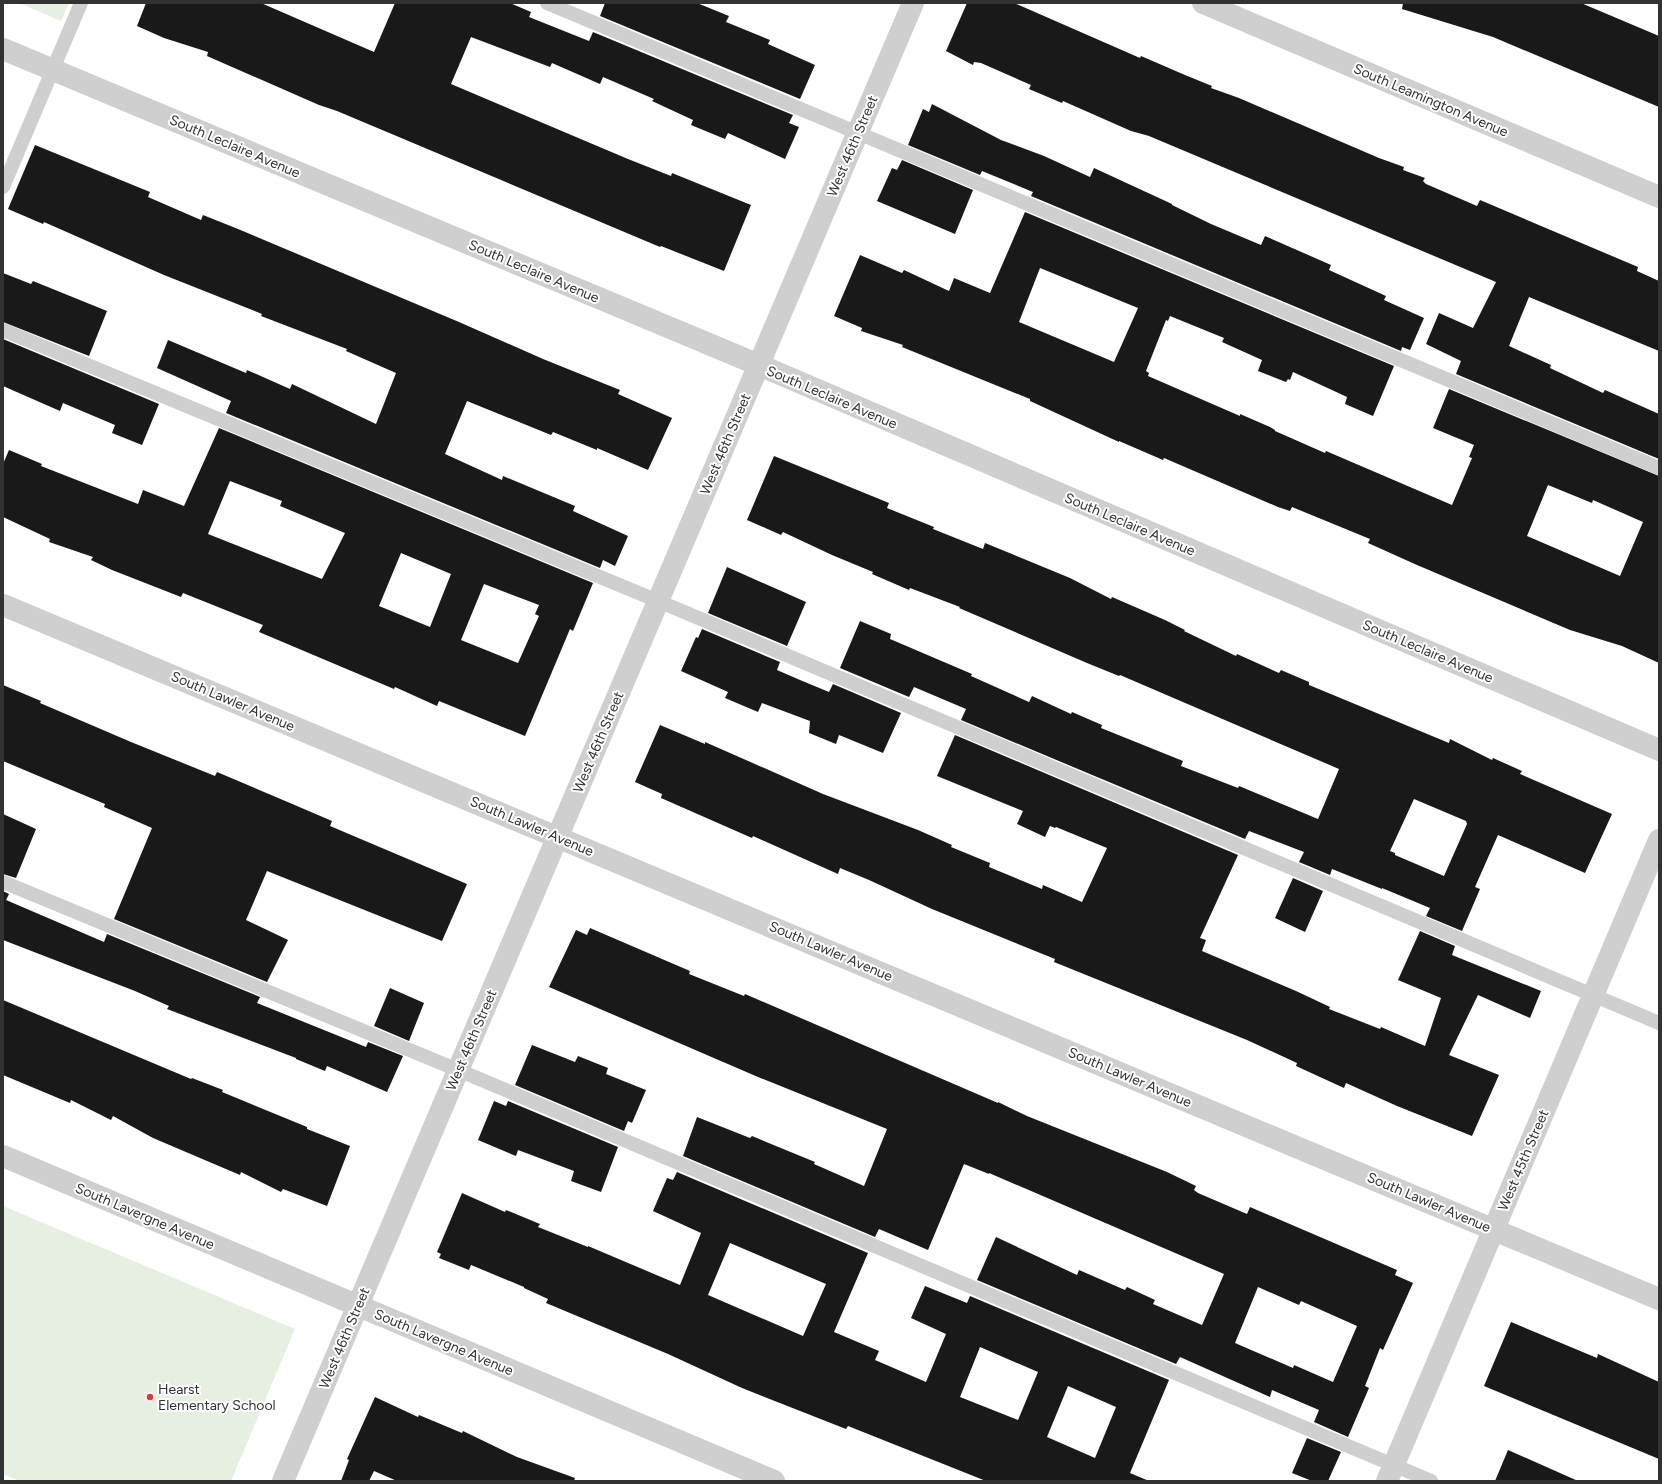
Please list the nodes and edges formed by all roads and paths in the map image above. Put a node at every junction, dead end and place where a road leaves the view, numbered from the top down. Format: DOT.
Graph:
graph roads {
  1 [pos="81,3"];
  2 [pos="547,3"];
  3 [pos="913,3"];
  4 [pos="1203,3"];
  5 [pos="3,49"];
  6 [pos="52,70"];
  7 [pos="857,134"];
  8 [pos="3,187"];
  9 [pos="1659,197"];
  10 [pos="3,330"];
  11 [pos="759,365"];
  12 [pos="1659,468"];
  13 [pos="658,601"];
  14 [pos="3,605"];
  15 [pos="1659,750"];
  16 [pos="558,836"];
  17 [pos="1659,840"];
  18 [pos="3,882"];
  19 [pos="1592,996"];
  20 [pos="1659,1024"];
  21 [pos="458,1070"];
  22 [pos="3,1156"];
  23 [pos="1494,1229"];
  24 [pos="1659,1299"];
  25 [pos="358,1306"];
  26 [pos="1390,1473"];
  27 [pos="283,1481"];
  28 [pos="774,1481"];
  29 [pos="1431,1481"];
  1 -- 6 [label="lane"];
  2 -- 7 [label="lane"];
  3 -- 7 [label="street, West 46th Street"];
  4 -- 9 [label="street, South Leamington Avenue"];
  5 -- 6 [label="street, South Leclaire Avenue"];
  6 -- 8 [label="lane"];
  6 -- 11 [label="street, South Leclaire Avenue"];
  7 -- 11 [label="street, West 46th Street"];
  7 -- 12 [label="lane"];
  10 -- 13 [label="lane"];
  11 -- 13 [label="street, West 46th Street"];
  11 -- 15 [label="street, South Leclaire Avenue"];
  13 -- 16 [label="street, West 46th Street"];
  13 -- 19 [label="lane"];
  14 -- 16 [label="street, South Lawler Avenue"];
  16 -- 21 [label="street, West 46th Street"];
  16 -- 23 [label="street, South Lawler Avenue"];
  17 -- 19 [label="street, West 45th Street"];
  18 -- 21 [label="lane"];
  19 -- 20 [label="lane"];
  19 -- 23 [label="street, West 45th Street"];
  21 -- 25 [label="street, West 46th Street"];
  21 -- 26 [label="lane"];
  22 -- 25 [label="street, South Lavergne Avenue"];
  23 -- 24 [label="street, South Lawler Avenue"];
  23 -- 26 [label="street, West 45th Street"];
  25 -- 27 [label="street, West 46th Street"];
  25 -- 28 [label="street, South Lavergne Avenue"];
  26 -- 29 [label="lane"];
}
